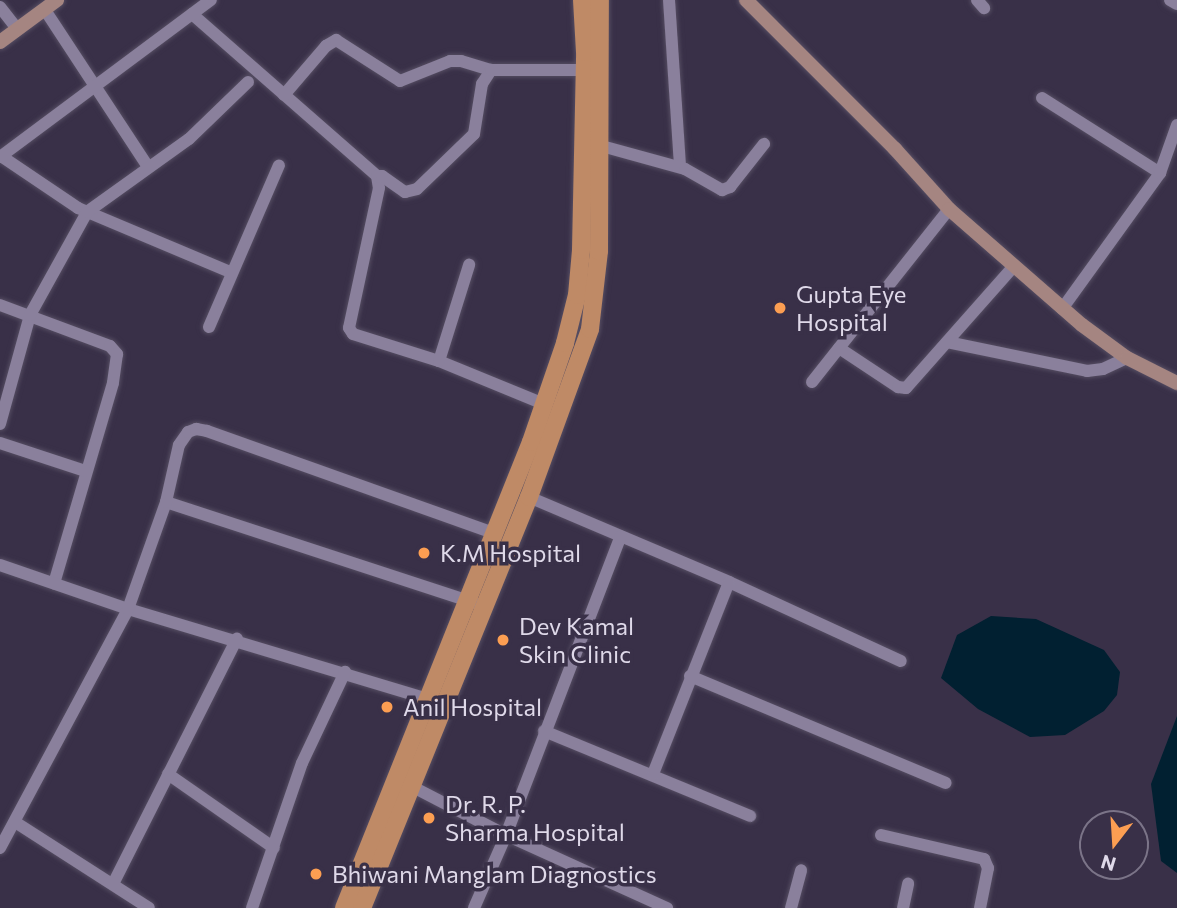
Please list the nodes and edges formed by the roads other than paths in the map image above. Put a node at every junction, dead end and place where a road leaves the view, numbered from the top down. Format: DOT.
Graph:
graph roads {
  1 [pos="58,0"];
  2 [pos="211,0"];
  3 [pos="582,0"];
  4 [pos="600,0"];
  5 [pos="669,0"];
  6 [pos="746,0"];
  7 [pos="1170,0"];
  8 [pos="1177,4"];
  9 [pos="0,7"];
  10 [pos="45,10"];
  11 [pos="192,14"];
  12 [pos="17,29"];
  13 [pos="0,42"];
  14 [pos="491,70"];
  15 [pos="584,70"];
  16 [pos="248,82"];
  17 [pos="97,86"];
  18 [pos="284,95"];
  19 [pos="1042,98"];
  20 [pos="1177,125"];
  21 [pos="764,144"];
  22 [pos="598,145"];
  23 [pos="1,156"];
  24 [pos="279,165"];
  25 [pos="148,167"];
  26 [pos="680,167"];
  27 [pos="1160,173"];
  28 [pos="377,176"];
  29 [pos="948,209"];
  30 [pos="87,212"];
  31 [pos="469,265"];
  32 [pos="1013,267"];
  33 [pos="230,272"];
  34 [pos="0,304"];
  35 [pos="1062,309"];
  36 [pos="30,315"];
  37 [pos="209,327"];
  38 [pos="947,342"];
  39 [pos="839,348"];
  40 [pos="1127,358"];
  41 [pos="439,361"];
  42 [pos="812,382"];
  43 [pos="1177,383"];
  44 [pos="544,404"];
  45 [pos="0,424"];
  46 [pos="0,443"];
  47 [pos="85,471"];
  48 [pos="529,497"];
  49 [pos="166,502"];
  50 [pos="493,533"];
  51 [pos="621,537"];
  52 [pos="0,565"];
  53 [pos="729,582"];
  54 [pos="54,583"];
  55 [pos="465,601"];
  56 [pos="486,605"];
  57 [pos="128,609"];
  58 [pos="237,639"];
  59 [pos="901,661"];
  60 [pos="345,672"];
  61 [pos="690,676"];
  62 [pos="428,699"];
  63 [pos="544,731"];
  64 [pos="168,774"];
  65 [pos="653,774"];
  66 [pos="946,783"];
  67 [pos="411,786"];
  68 [pos="750,816"];
  69 [pos="15,822"];
  70 [pos="506,835"];
  71 [pos="881,835"];
  72 [pos="0,848"];
  73 [pos="274,848"];
  74 [pos="801,870"];
  75 [pos="113,884"];
  76 [pos="908,884"];
  77 [pos="149,908"];
  78 [pos="252,908"];
  79 [pos="344,908"];
  80 [pos="362,908"];
  81 [pos="474,908"];
  82 [pos="667,908"];
  83 [pos="792,908"];
  84 [pos="903,908"];
  85 [pos="980,908"];
  1 -- 10 [label="street"];
  2 -- 11 [label="street"];
  3 -- 15 [label="main road"];
  4 -- 22 [label="main road"];
  5 -- 26 [label="street"];
  6 -- 29 [label="street"];
  7 -- 8 [label="street"];
  9 -- 12 [label="street"];
  10 -- 12 [label="street"];
  10 -- 17 [label="street"];
  11 -- 17 [label="street"];
  11 -- 18 [label="street"];
  12 -- 13 [label="street"];
  14 -- 15 [label="street"];
  14 -- 18 [label="street"];
  14 -- 28 [label="street"];
  15 -- 44 [label="main road"];
  16 -- 25 [label="street"];
  17 -- 23 [label="street"];
  17 -- 25 [label="street"];
  18 -- 28 [label="street"];
  19 -- 27 [label="street"];
  20 -- 27 [label="street"];
  21 -- 26 [label="street"];
  22 -- 26 [label="street"];
  22 -- 48 [label="main road"];
  23 -- 30 [label="street"];
  24 -- 33 [label="street"];
  25 -- 30 [label="street"];
  27 -- 35 [label="street"];
  28 -- 41 [label="street"];
  29 -- 32 [label="street"];
  29 -- 39 [label="street"];
  30 -- 33 [label="street"];
  30 -- 36 [label="street"];
  31 -- 41 [label="street"];
  32 -- 35 [label="street"];
  32 -- 38 [label="street"];
  33 -- 37 [label="street"];
  34 -- 36 [label="street"];
  35 -- 40 [label="street"];
  36 -- 45 [label="street"];
  36 -- 47 [label="street"];
  38 -- 39 [label="street"];
  38 -- 40 [label="street"];
  39 -- 42 [label="street"];
  40 -- 43 [label="street"];
  41 -- 44 [label="street"];
  44 -- 50 [label="main road"];
  46 -- 47 [label="street"];
  47 -- 54 [label="street"];
  48 -- 51 [label="street"];
  48 -- 56 [label="main road"];
  49 -- 50 [label="street"];
  49 -- 55 [label="street"];
  49 -- 57 [label="street"];
  50 -- 55 [label="main road"];
  51 -- 53 [label="street"];
  51 -- 63 [label="street"];
  52 -- 54 [label="street"];
  53 -- 59 [label="street"];
  53 -- 61 [label="street"];
  54 -- 57 [label="street"];
  55 -- 56 [label="street"];
  55 -- 62 [label="main road"];
  56 -- 67 [label="main road"];
  57 -- 58 [label="street"];
  57 -- 69 [label="street"];
  58 -- 60 [label="street"];
  58 -- 64 [label="street"];
  60 -- 62 [label="street"];
  60 -- 73 [label="street"];
  61 -- 65 [label="street"];
  61 -- 66 [label="street"];
  62 -- 79 [label="main road"];
  63 -- 65 [label="street"];
  63 -- 70 [label="street"];
  64 -- 73 [label="street"];
  64 -- 75 [label="street"];
  65 -- 68 [label="street"];
  67 -- 70 [label="street"];
  67 -- 80 [label="main road"];
  69 -- 72 [label="street"];
  69 -- 75 [label="street"];
  70 -- 81 [label="street"];
  70 -- 82 [label="street"];
  71 -- 85 [label="street"];
  73 -- 78 [label="street"];
  74 -- 83 [label="street"];
  75 -- 77 [label="street"];
  76 -- 84 [label="street"];
}
